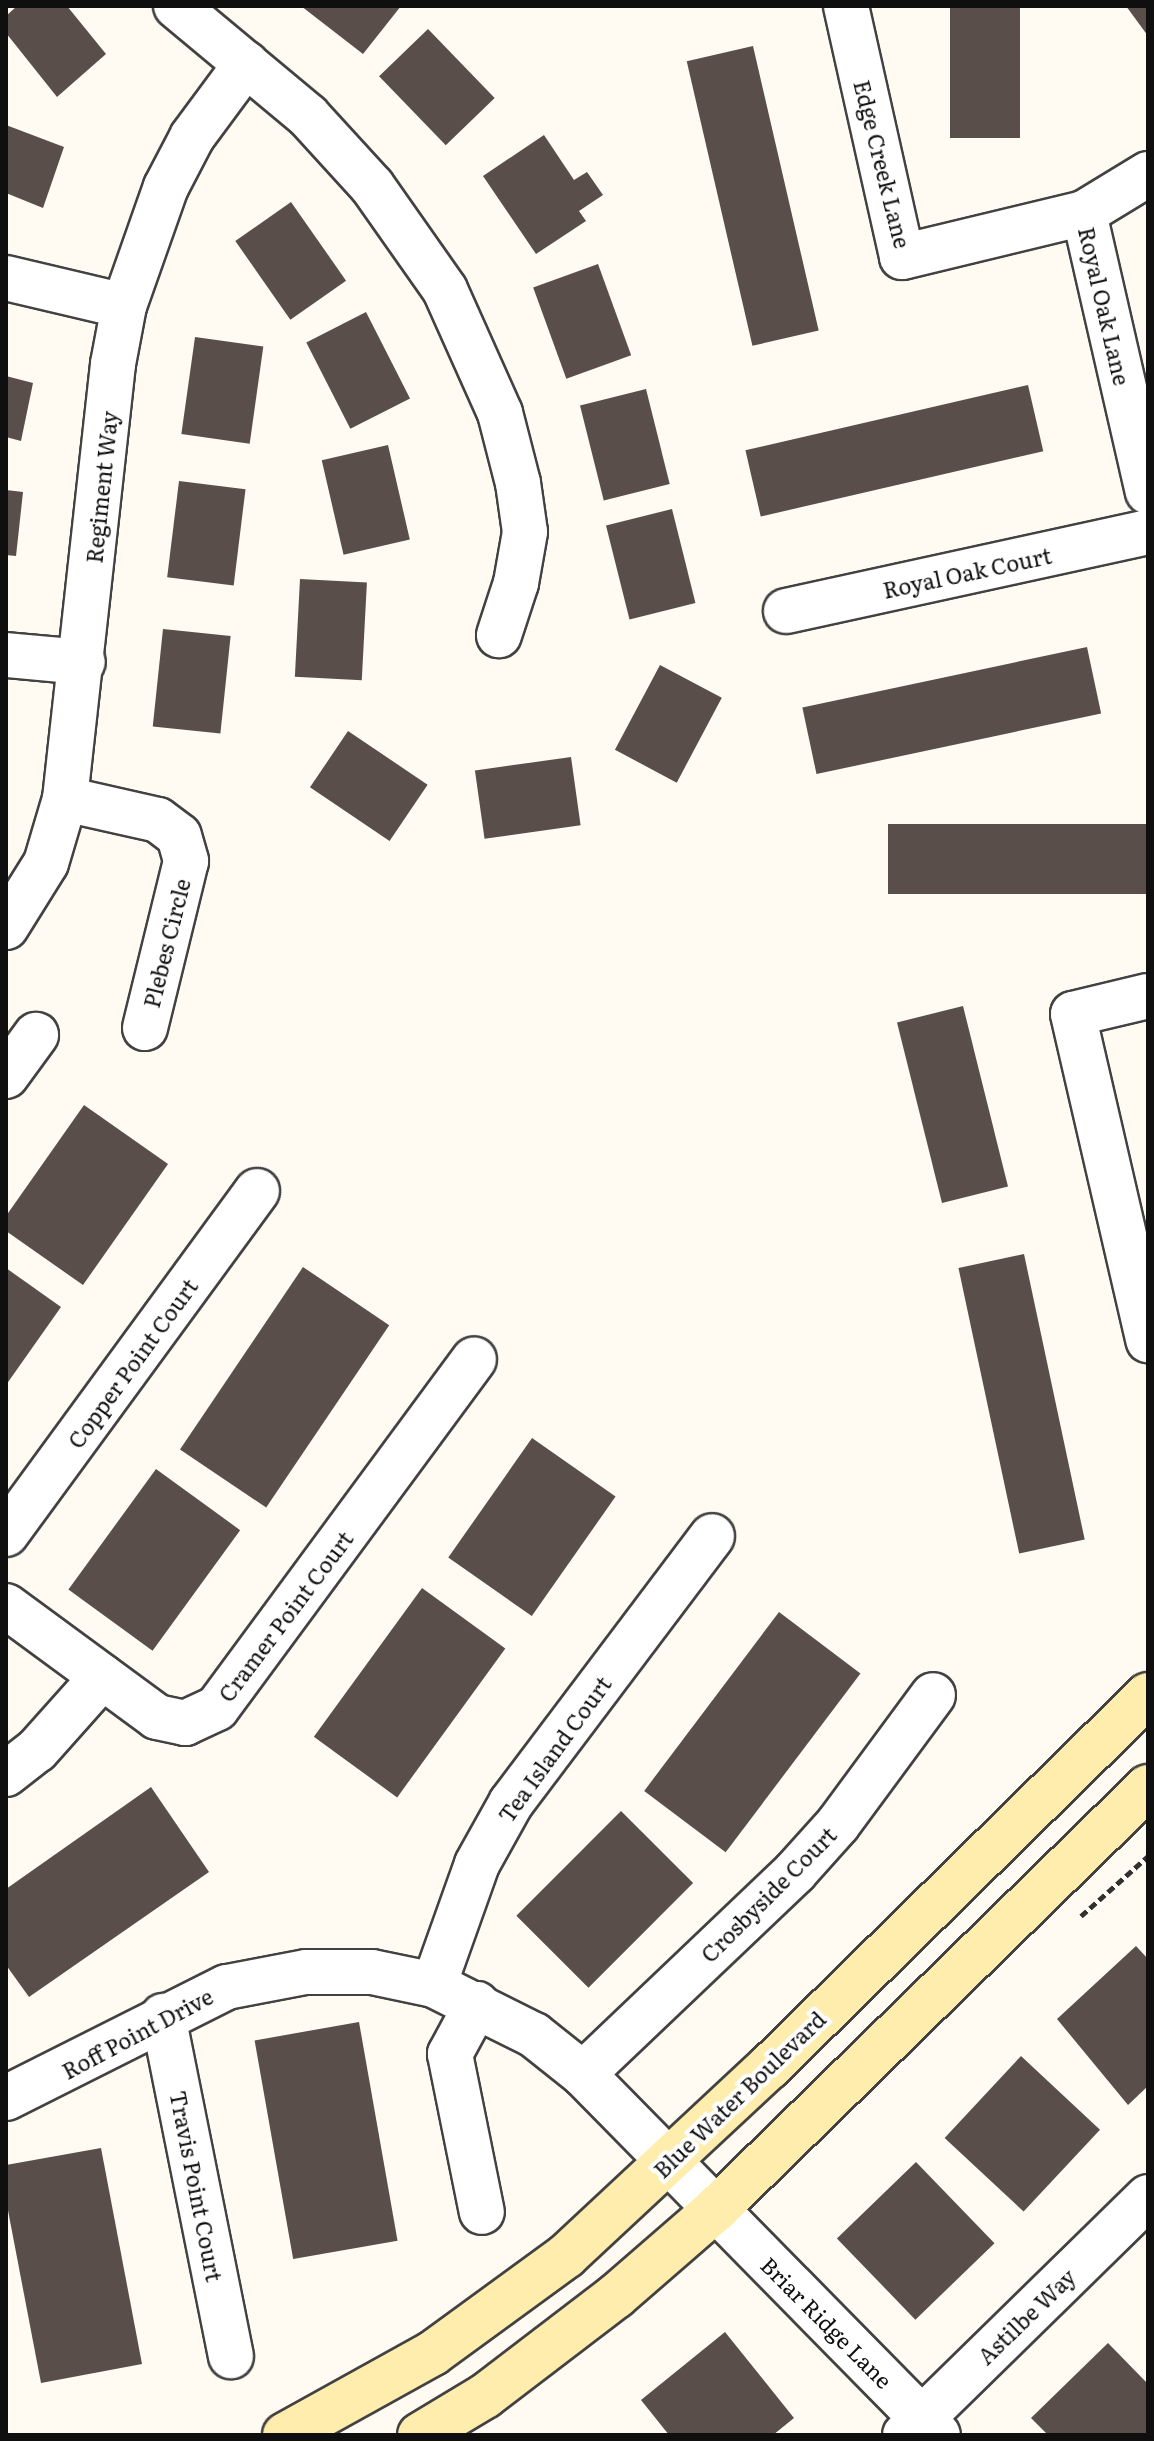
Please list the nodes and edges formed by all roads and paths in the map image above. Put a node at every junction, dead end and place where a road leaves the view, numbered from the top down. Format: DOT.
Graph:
graph roads {
  1 [pos="176,6"];
  2 [pos="846,6"];
  3 [pos="246,64"];
  4 [pos="1148,174"];
  5 [pos="1084,213"];
  6 [pos="6,278"];
  7 [pos="124,306"];
  8 [pos="1148,492"];
  9 [pos="1148,532"];
  10 [pos="786,611"];
  11 [pos="499,635"];
  12 [pos="6,655"];
  13 [pos="83,662"];
  14 [pos="65,799"];
  15 [pos="6,927"];
  16 [pos="1148,996"];
  17 [pos="145,1028"];
  18 [pos="36,1035"];
  19 [pos="6,1076"];
  20 [pos="257,1191"];
  21 [pos="1148,1340"];
  22 [pos="474,1360"];
  23 [pos="6,1534"];
  24 [pos="712,1536"];
  25 [pos="6,1606"];
  26 [pos="102,1677"];
  27 [pos="933,1695"];
  28 [pos="1148,1695"];
  29 [pos="6,1774"];
  30 [pos="1148,1787"];
  31 [pos="434,1985"];
  32 [pos="477,2004"];
  33 [pos="163,2016"];
  34 [pos="583,2074"];
  35 [pos="6,2098"];
  36 [pos="670,2162"];
  37 [pos="1148,2197"];
  38 [pos="716,2209"];
  39 [pos="482,2212"];
  40 [pos="231,2356"];
  41 [pos="922,2429"];
  42 [pos="285,2435"];
  43 [pos="420,2435"];
  1 -- 3 [label="street"];
  2 -- 5 [label="street, Edge Creek Lane"];
  3 -- 7 [label="street, Regiment Way"];
  3 -- 11 [label="street"];
  4 -- 5 [label="street, Edge Creek Lane"];
  5 -- 8 [label="street, Royal Oak Lane"];
  6 -- 7 [label="street"];
  7 -- 13 [label="street, Regiment Way"];
  9 -- 10 [label="street, Royal Oak Court"];
  12 -- 13 [label="street"];
  13 -- 14 [label="street, Regiment Way"];
  14 -- 15 [label="street, Regiment Way"];
  14 -- 17 [label="street, Plebes Circle"];
  16 -- 21 [label="street"];
  18 -- 19 [label="street"];
  20 -- 23 [label="street, Copper Point Court"];
  22 -- 26 [label="street, Cramer Point Court"];
  24 -- 31 [label="street, Tea Island Court"];
  25 -- 26 [label="street, Cramer Point Court"];
  26 -- 29 [label="street"];
  27 -- 34 [label="street, Crosbyside Court"];
  28 -- 36 [label="street, Blue Water Boulevard"];
  30 -- 38 [label="street"];
  31 -- 32 [label="street, Roff Point Drive"];
  31 -- 33 [label="street, Roff Point Drive"];
  32 -- 34 [label="street, Roff Point Drive"];
  32 -- 39 [label="street"];
  33 -- 35 [label="street, Roff Point Drive"];
  33 -- 40 [label="street, Travis Point Court"];
  34 -- 36 [label="street, Roff Point Drive"];
  36 -- 38 [label="street, Roff Point Drive"];
  36 -- 42 [label="street, Blue Water Boulevard"];
  37 -- 41 [label="street, Astilbe Way"];
  38 -- 41 [label="street, Briar Ridge Lane"];
  38 -- 43 [label="street"];
}
